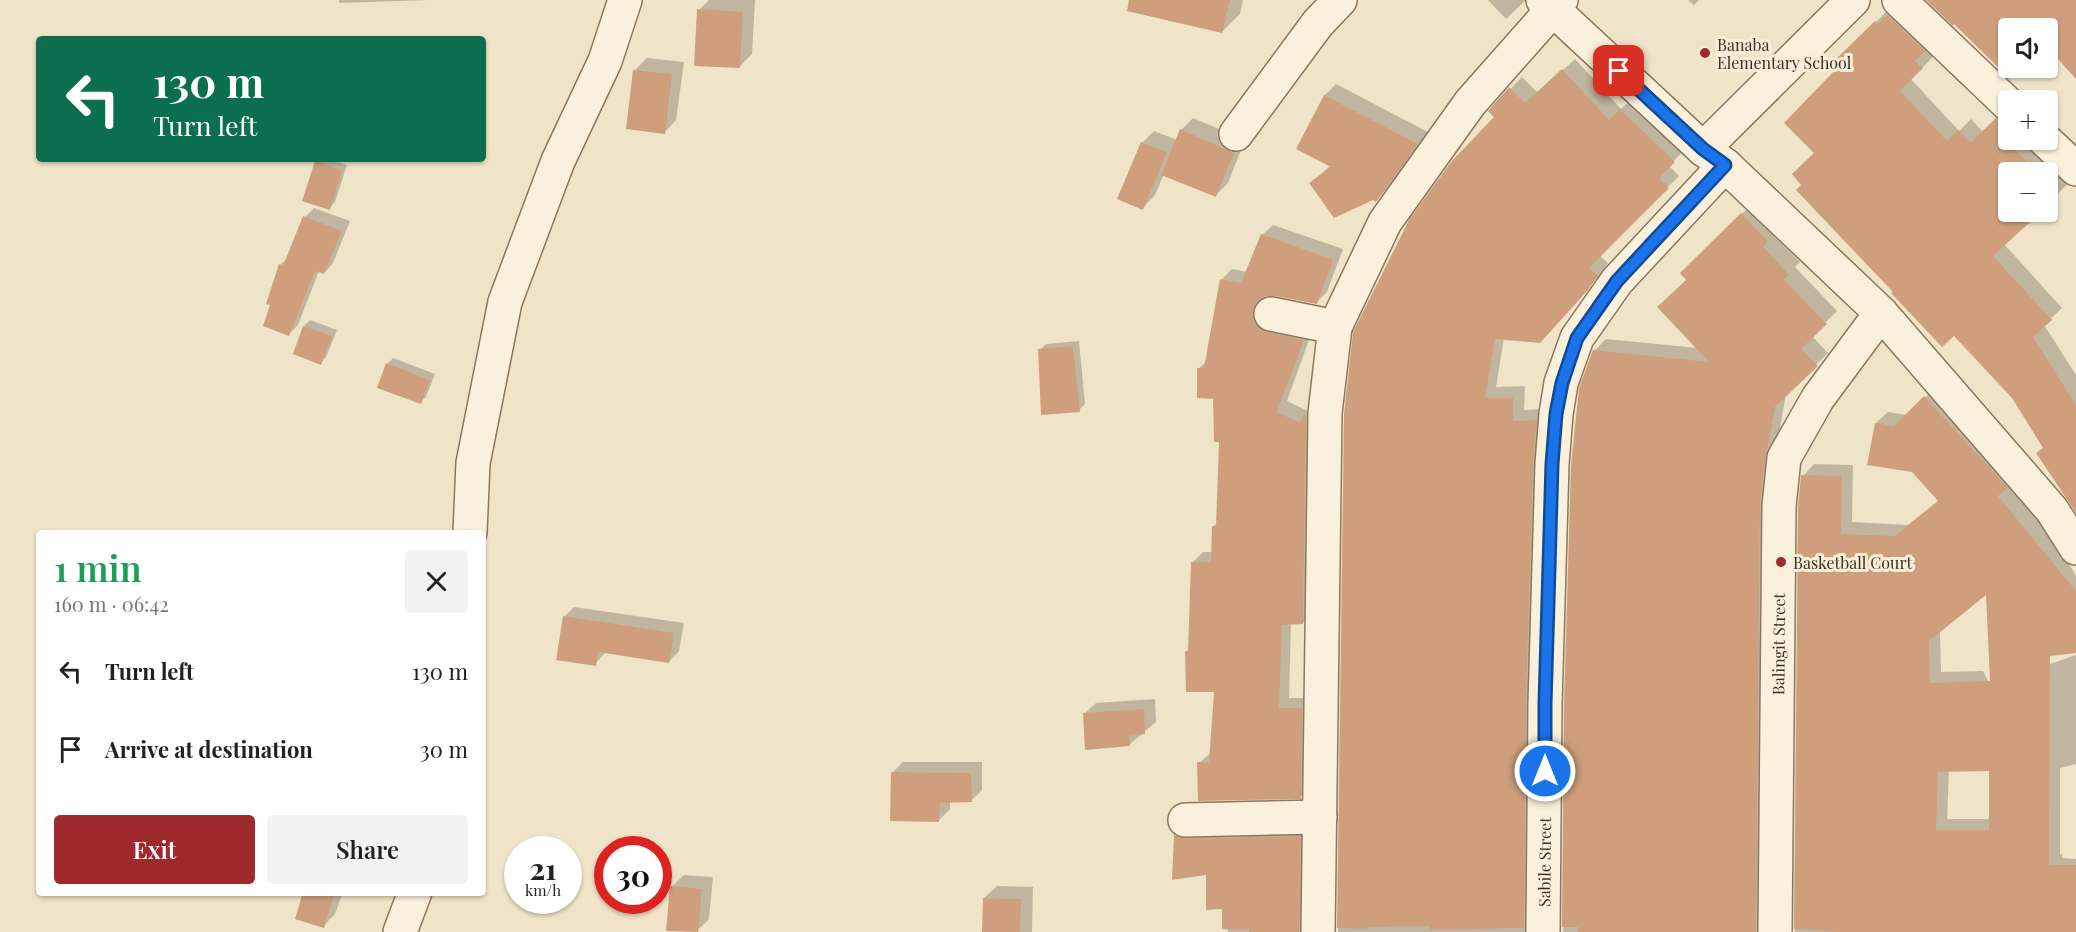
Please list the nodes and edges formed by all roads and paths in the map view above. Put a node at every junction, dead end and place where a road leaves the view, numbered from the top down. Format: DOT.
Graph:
graph roads {
  1 [pos="625,0"];
  2 [pos="1340,0"];
  3 [pos="1853,0"];
  4 [pos="1899,0"];
  5 [pos="1552,3"];
  6 [pos="1998,94"];
  7 [pos="1236,134"];
  8 [pos="1714,157"];
  9 [pos="1881,313"];
  10 [pos="1272,314"];
  11 [pos="1335,327"];
  12 [pos="470,530"];
  13 [pos="2076,548"];
  14 [pos="1320,817"];
  15 [pos="1185,820"];
  16 [pos="414,896"];
  17 [pos="400,932"];
  18 [pos="1318,932"];
  19 [pos="1543,932"];
  20 [pos="1775,932"];
  1 -- 12 [label="street"];
  2 -- 7 [label="street"];
  3 -- 8 [label="street, Sabile Street"];
  4 -- 6 [label="street"];
  5 -- 8 [label="street"];
  5 -- 11 [label="street"];
  8 -- 9 [label="street"];
  8 -- 19 [label="street, Sabile Street"];
  9 -- 13 [label="street"];
  9 -- 20 [label="street, Balingit Street"];
  10 -- 11 [label="street"];
  11 -- 14 [label="street"];
  14 -- 15 [label="street"];
  14 -- 18 [label="street"];
  16 -- 17 [label="street"];
}
